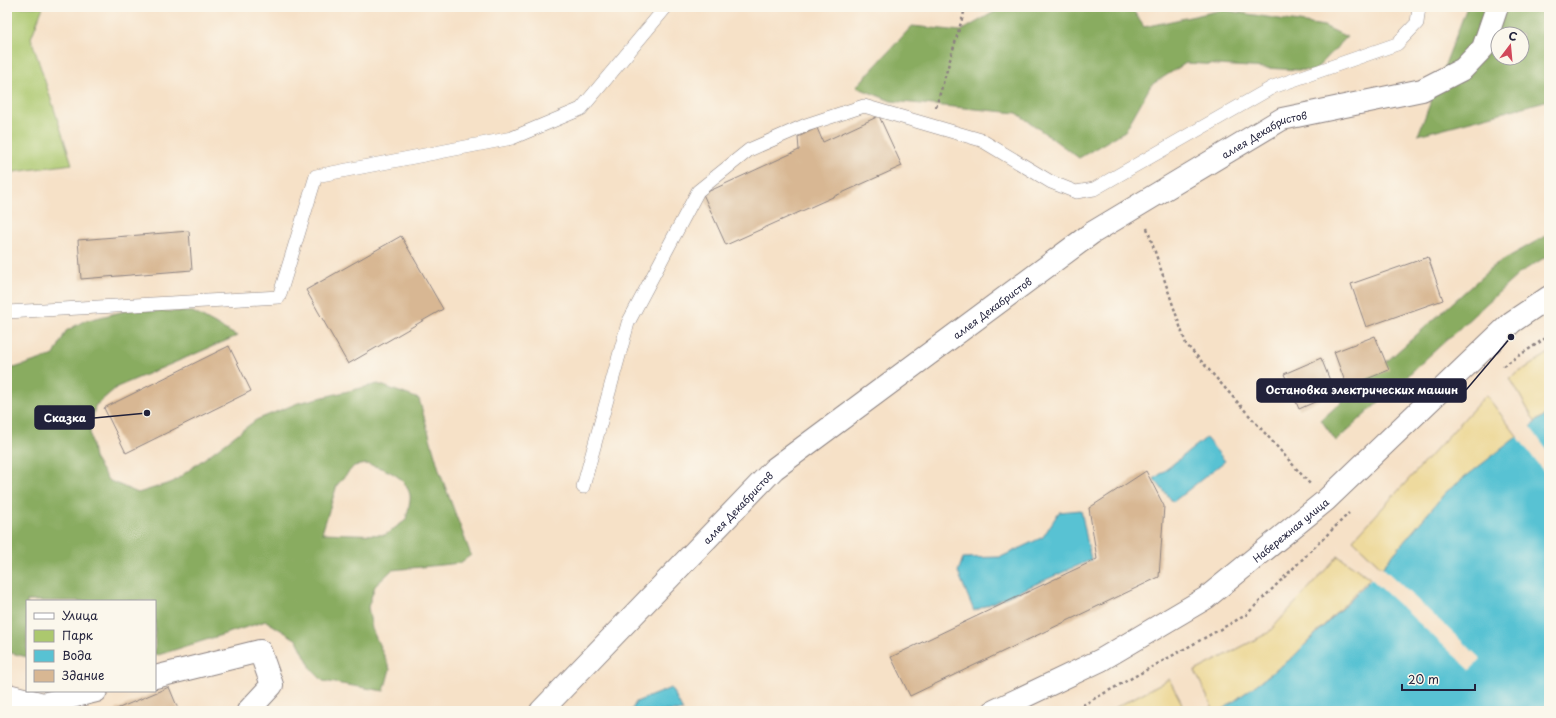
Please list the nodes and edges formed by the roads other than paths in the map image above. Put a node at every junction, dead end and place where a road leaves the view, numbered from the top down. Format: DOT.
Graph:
graph roads {
  1 [pos="666,7"];
  2 [pos="1419,7"];
  3 [pos="1497,7"];
  4 [pos="1549,298"];
  5 [pos="7,312"];
  6 [pos="583,488"];
  7 [pos="156,677"];
  8 [pos="92,692"];
  9 [pos="7,694"];
  10 [pos="248,711"];
  11 [pos="541,711"];
  12 [pos="994,711"];
  1 -- 5 [label="lane"];
  2 -- 6 [label="lane"];
  3 -- 11 [label="street, аллея Декабристов"];
  4 -- 12 [label="street, Набережная улица"];
  7 -- 10 [label="street"];
  8 -- 9 [label="street"];
}
